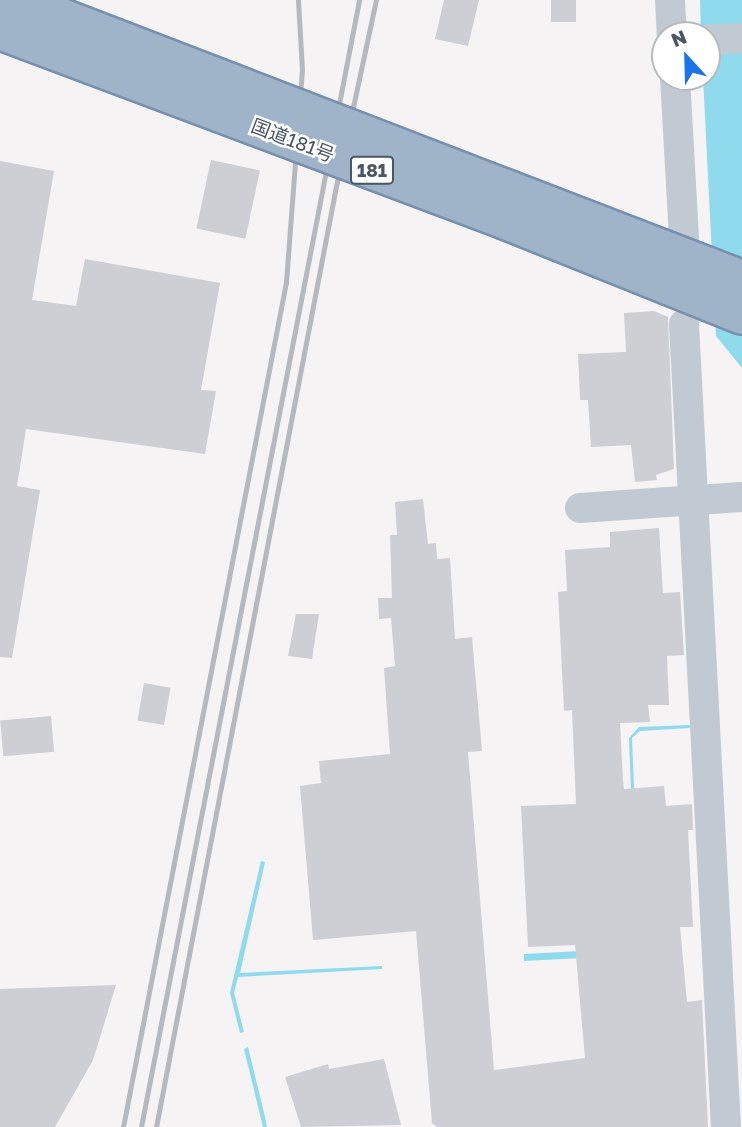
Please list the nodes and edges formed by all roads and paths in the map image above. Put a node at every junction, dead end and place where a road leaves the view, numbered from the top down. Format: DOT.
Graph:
graph roads {
  1 [pos="15,0"];
  2 [pos="670,0"];
  3 [pos="671,21"];
  4 [pos="0,30"];
  5 [pos="742,37"];
  6 [pos="721,39"];
  7 [pos="677,91"];
  8 [pos="685,256"];
  9 [pos="742,280"];
  10 [pos="742,316"];
  11 [pos="684,324"];
  12 [pos="742,497"];
  13 [pos="702,499"];
  14 [pos="580,508"];
  15 [pos="726,1127"];
  1 -- 8 [label="highway, 国道181号 / 181, bridge"];
  2 -- 3 [label="street"];
  4 -- 10 [label="highway, 国道181号 / 181, bridge"];
  5 -- 6 [label="street"];
  7 -- 8 [label="street"];
  8 -- 9 [label="highway, 国道181号 / 181, bridge"];
  11 -- 13 [label="street"];
  12 -- 13 [label="street"];
  13 -- 14 [label="street"];
  13 -- 15 [label="street"];
}
